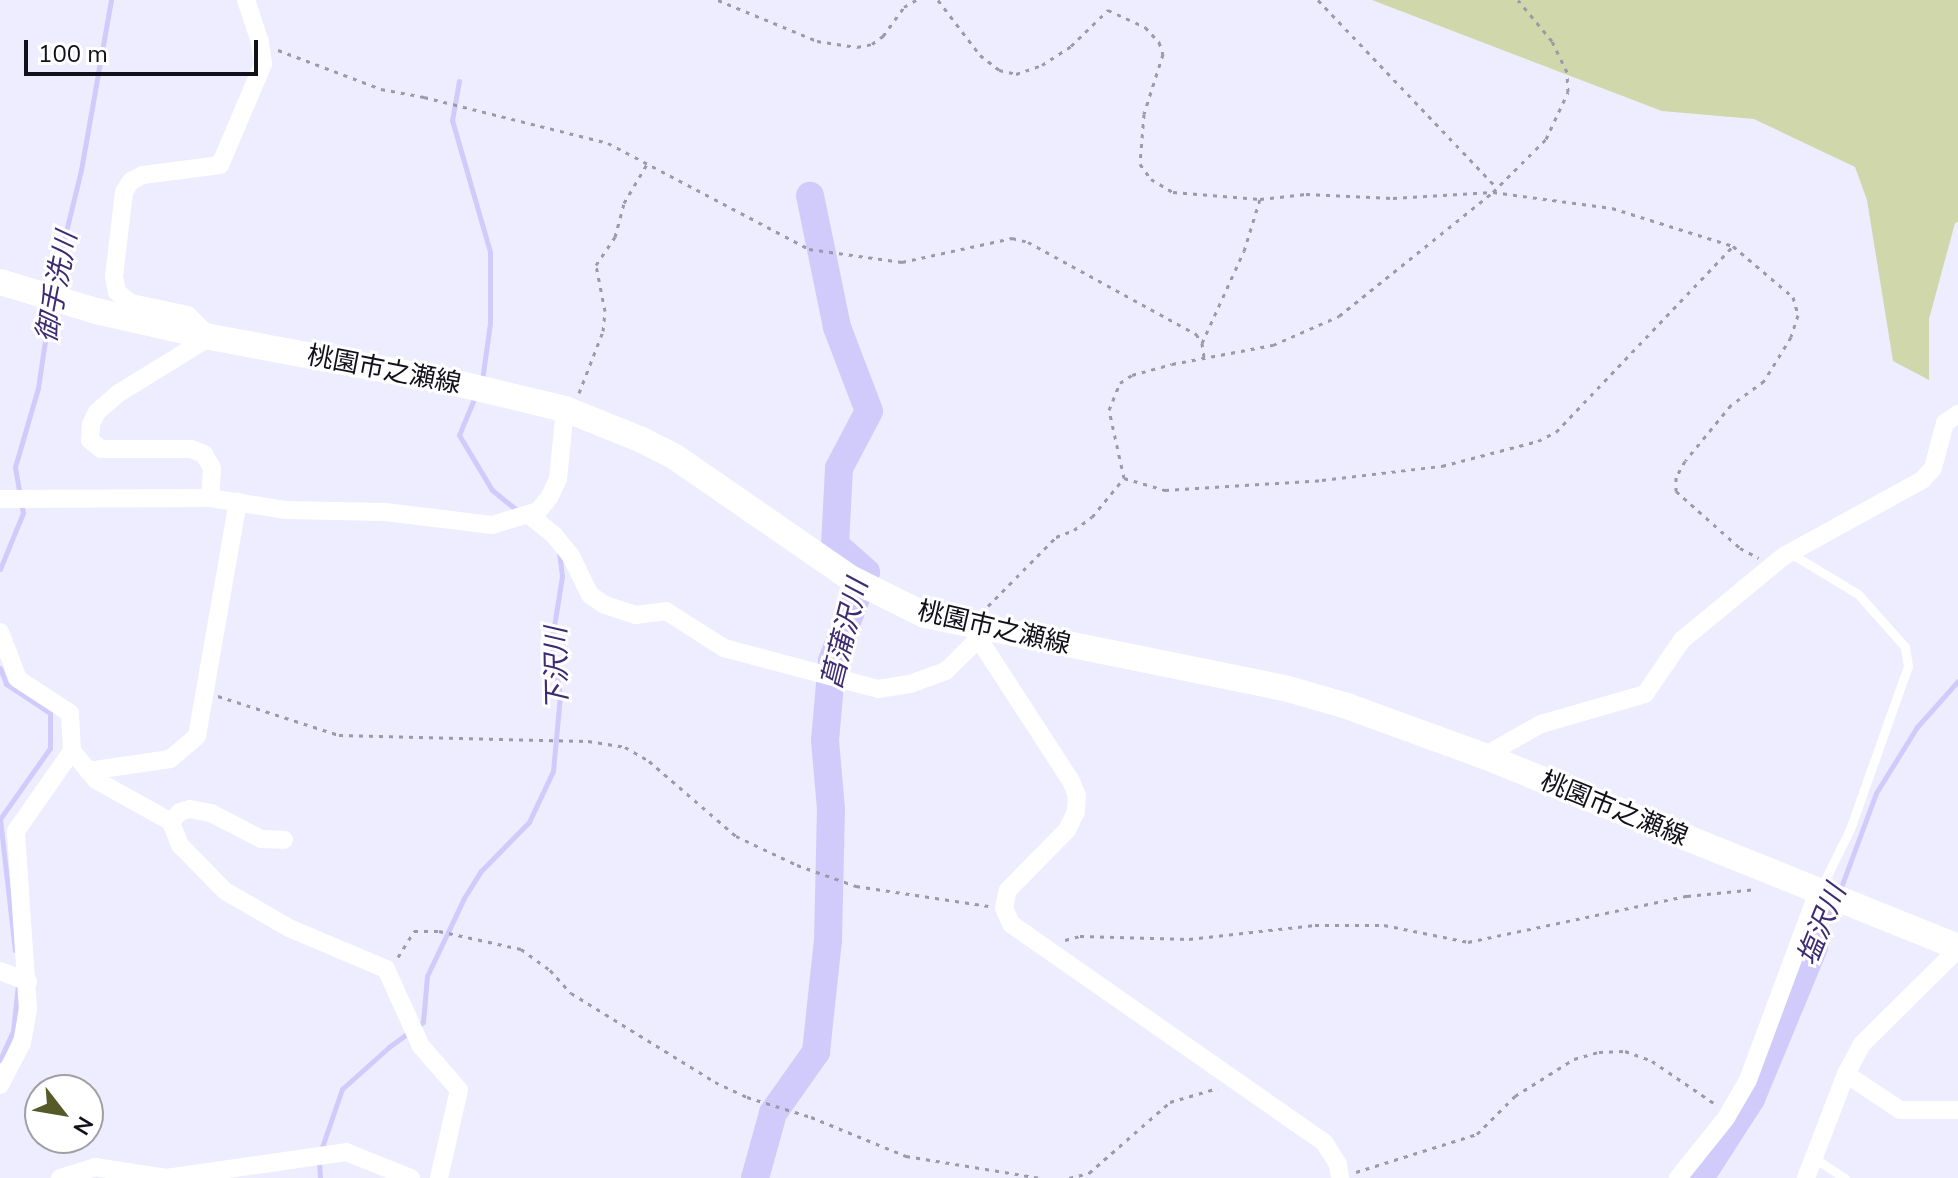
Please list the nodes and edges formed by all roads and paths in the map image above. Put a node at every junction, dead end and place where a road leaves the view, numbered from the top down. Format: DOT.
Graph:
graph roads {
  1 [pos="246,0"];
  2 [pos="718,0"];
  3 [pos="916,0"];
  4 [pos="938,0"];
  5 [pos="1318,0"];
  6 [pos="1518,0"];
  7 [pos="260,42"];
  8 [pos="647,164"];
  9 [pos="1495,190"];
  10 [pos="1260,199"];
  11 [pos="1733,246"];
  12 [pos="0,282"];
  13 [pos="210,337"];
  14 [pos="1202,343"];
  15 [pos="1204,358"];
  16 [pos="569,410"];
  17 [pos="1958,414"];
  18 [pos="1124,478"];
  19 [pos="210,498"];
  20 [pos="0,499"];
  21 [pos="238,502"];
  22 [pos="527,514"];
  23 [pos="1790,553"];
  24 [pos="1773,565"];
  25 [pos="972,630"];
  26 [pos="0,632"];
  27 [pos="203,691"];
  28 [pos="72,751"];
  29 [pos="1484,756"];
  30 [pos="88,771"];
  31 [pos="171,822"];
  32 [pos="284,840"];
  33 [pos="1778,876"];
  34 [pos="1819,893"];
  35 [pos="1004,908"];
  36 [pos="1958,948"];
  37 [pos="1049,951"];
  38 [pos="386,969"];
  39 [pos="0,971"];
  40 [pos="28,982"];
  41 [pos="1846,1074"];
  42 [pos="1236,1081"];
  43 [pos="0,1085"];
  44 [pos="1958,1110"];
  45 [pos="1728,1113"];
  46 [pos="1814,1158"];
  47 [pos="60,1178"];
  48 [pos="411,1178"];
  49 [pos="439,1178"];
  50 [pos="1040,1178"];
  51 [pos="1069,1178"];
  52 [pos="1340,1178"];
  53 [pos="1678,1178"];
  54 [pos="1806,1178"];
  55 [pos="1845,1178"];
  1 -- 7 [label="street"];
  2 -- 3 [label="path"];
  4 -- 10 [label="path"];
  5 -- 9 [label="path"];
  6 -- 9 [label="path"];
  7 -- 8 [label="path"];
  7 -- 13 [label="street"];
  8 -- 14 [label="path"];
  8 -- 16 [label="path"];
  9 -- 10 [label="path"];
  9 -- 11 [label="path"];
  9 -- 15 [label="path"];
  10 -- 14 [label="path"];
  11 -- 18 [label="path"];
  11 -- 24 [label="path"];
  12 -- 13 [label="main road, 桃園市之瀬線"];
  13 -- 16 [label="main road, 桃園市之瀬線"];
  13 -- 19 [label="street"];
  14 -- 15 [label="path"];
  15 -- 18 [label="path"];
  16 -- 22 [label="street"];
  16 -- 25 [label="main road, 桃園市之瀬線"];
  17 -- 23 [label="street"];
  18 -- 25 [label="path"];
  19 -- 20 [label="street"];
  19 -- 21 [label="street"];
  21 -- 22 [label="street"];
  21 -- 27 [label="street"];
  22 -- 25 [label="street"];
  23 -- 24 [label="street"];
  23 -- 34 [label="lane"];
  24 -- 29 [label="street"];
  25 -- 29 [label="main road, 桃園市之瀬線"];
  25 -- 35 [label="street"];
  26 -- 28 [label="street"];
  27 -- 30 [label="street"];
  27 -- 35 [label="path"];
  28 -- 30 [label="street"];
  28 -- 40 [label="street"];
  29 -- 33 [label="main road, 桃園市之瀬線"];
  30 -- 31 [label="street"];
  31 -- 32 [label="street"];
  31 -- 38 [label="street"];
  33 -- 34 [label="main road, 桃園市之瀬線"];
  33 -- 37 [label="path"];
  34 -- 36 [label="main road, 桃園市之瀬線"];
  34 -- 45 [label="street"];
  35 -- 37 [label="street"];
  36 -- 41 [label="street"];
  37 -- 42 [label="street"];
  38 -- 49 [label="street"];
  38 -- 50 [label="path"];
  39 -- 40 [label="street"];
  40 -- 43 [label="street"];
  41 -- 44 [label="street"];
  41 -- 46 [label="street"];
  42 -- 51 [label="path"];
  42 -- 52 [label="street"];
  45 -- 52 [label="path"];
  45 -- 53 [label="street"];
  46 -- 54 [label="street"];
  46 -- 55 [label="lane"];
  47 -- 48 [label="street"];
}
